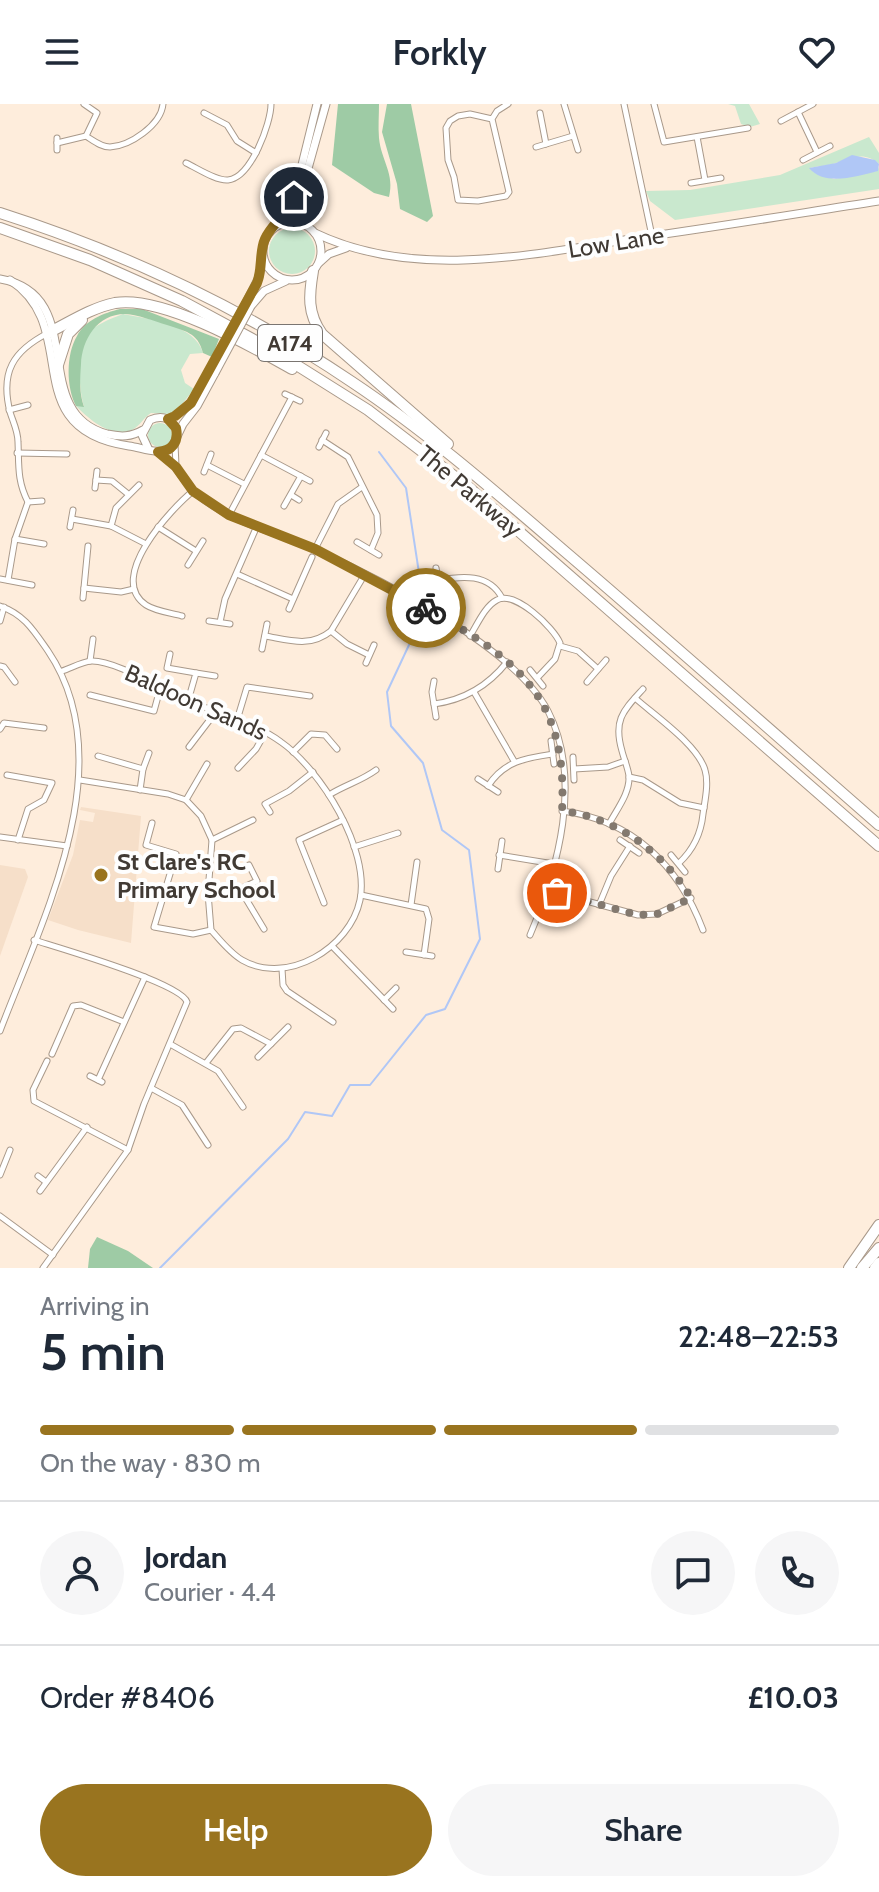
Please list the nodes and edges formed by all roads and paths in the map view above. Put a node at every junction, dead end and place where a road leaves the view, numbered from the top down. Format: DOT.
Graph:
graph roads {
  1 [pos="84,104"];
  2 [pos="163,104"];
  3 [pos="271,104"];
  4 [pos="317,104"];
  5 [pos="326,104"];
  6 [pos="508,104"];
  7 [pos="564,104"];
  8 [pos="625,104"];
  9 [pos="654,104"];
  10 [pos="813,104"];
  11 [pos="798,112"];
  12 [pos="204,113"];
  13 [pos="540,113"];
  14 [pos="492,119"];
  15 [pos="738,120"];
  16 [pos="781,121"];
  17 [pos="748,128"];
  18 [pos="739,129"];
  19 [pos="86,136"];
  20 [pos="574,136"];
  21 [pos="697,137"];
  22 [pos="57,144"];
  23 [pos="546,144"];
  24 [pos="830,146"];
  25 [pos="536,147"];
  26 [pos="578,150"];
  27 [pos="817,152"];
  28 [pos="256,154"];
  29 [pos="803,160"];
  30 [pos="186,163"];
  31 [pos="721,178"];
  32 [pos="705,180"];
  33 [pos="691,183"];
  34 [pos="879,201"];
  35 [pos="0,213"];
  36 [pos="274,227"];
  37 [pos="0,228"];
  38 [pos="312,231"];
  39 [pos="652,236"];
  40 [pos="352,248"];
  41 [pos="262,255"];
  42 [pos="316,268"];
  43 [pos="0,279"];
  44 [pos="288,281"];
  45 [pos="249,304"];
  46 [pos="104,306"];
  47 [pos="51,331"];
  48 [pos="58,365"];
  49 [pos="213,372"];
  50 [pos="285,394"];
  51 [pos="292,397"];
  52 [pos="300,401"];
  53 [pos="28,405"];
  54 [pos="9,410"];
  55 [pos="168,419"];
  56 [pos="394,429"];
  57 [pos="143,430"];
  58 [pos="326,433"];
  59 [pos="177,434"];
  60 [pos="322,440"];
  61 [pos="175,443"];
  62 [pos="319,447"];
  63 [pos="148,448"];
  64 [pos="158,452"];
  65 [pos="17,453"];
  66 [pos="50,453"];
  67 [pos="67,454"];
  68 [pos="211,454"];
  69 [pos="261,455"];
  70 [pos="49,462"];
  71 [pos="207,465"];
  72 [pos="176,467"];
  73 [pos="97,471"];
  74 [pos="204,472"];
  75 [pos="301,476"];
  76 [pos="96,480"];
  77 [pos="310,481"];
  78 [pos="244,484"];
  79 [pos="139,485"];
  80 [pos="362,487"];
  81 [pos="95,488"];
  82 [pos="193,491"];
  83 [pos="128,494"];
  84 [pos="291,495"];
  85 [pos="299,500"];
  86 [pos="42,501"];
  87 [pos="28,502"];
  88 [pos="284,506"];
  89 [pos="73,510"];
  90 [pos="229,515"];
  91 [pos="72,519"];
  92 [pos="111,526"];
  93 [pos="257,526"];
  94 [pos="70,527"];
  95 [pos="158,527"];
  96 [pos="544,534"];
  97 [pos="15,539"];
  98 [pos="203,541"];
  99 [pos="357,542"];
  100 [pos="44,544"];
  101 [pos="146,544"];
  102 [pos="88,546"];
  103 [pos="315,549"];
  104 [pos="371,550"];
  105 [pos="196,551"];
  106 [pos="379,555"];
  107 [pos="312,557"];
  108 [pos="86,562"];
  109 [pos="98,564"];
  110 [pos="188,565"];
  111 [pos="436,568"];
  112 [pos="237,574"];
  113 [pos="365,574"];
  114 [pos="0,579"];
  115 [pos="8,580"];
  116 [pos="438,580"];
  117 [pos="32,585"];
  118 [pos="84,588"];
  119 [pos="134,589"];
  120 [pos="440,590"];
  121 [pos="83,598"];
  122 [pos="502,598"];
  123 [pos="293,599"];
  124 [pos="171,602"];
  125 [pos="2,607"];
  126 [pos="289,609"];
  127 [pos="168,612"];
  128 [pos="182,616"];
  129 [pos="0,621"];
  130 [pos="209,621"];
  131 [pos="220,622"];
  132 [pos="230,624"];
  133 [pos="267,624"];
  134 [pos="331,631"];
  135 [pos="265,636"];
  136 [pos="470,636"];
  137 [pos="93,639"];
  138 [pos="374,645"];
  139 [pos="560,646"];
  140 [pos="262,649"];
  141 [pos="170,654"];
  142 [pos="369,655"];
  143 [pos="606,660"];
  144 [pos="90,661"];
  145 [pos="507,662"];
  146 [pos="366,663"];
  147 [pos="0,666"];
  148 [pos="598,669"];
  149 [pos="530,670"];
  150 [pos="62,671"];
  151 [pos="196,673"];
  152 [pos="215,676"];
  153 [pos="538,677"];
  154 [pos="434,681"];
  155 [pos="15,682"];
  156 [pos="587,682"];
  157 [pos="543,686"];
  158 [pos="160,689"];
  159 [pos="643,689"];
  160 [pos="474,692"];
  161 [pos="90,695"];
  162 [pos="310,696"];
  163 [pos="635,698"];
  164 [pos="188,701"];
  165 [pos="434,704"];
  166 [pos="216,712"];
  167 [pos="436,717"];
  168 [pos="237,720"];
  169 [pos="44,728"];
  170 [pos="0,729"];
  171 [pos="265,733"];
  172 [pos="551,741"];
  173 [pos="189,747"];
  174 [pos="337,749"];
  175 [pos="293,752"];
  176 [pos="149,753"];
  177 [pos="553,754"];
  178 [pos="98,756"];
  179 [pos="573,757"];
  180 [pos="514,761"];
  181 [pos="625,761"];
  182 [pos="207,764"];
  183 [pos="554,764"];
  184 [pos="238,768"];
  185 [pos="143,769"];
  186 [pos="574,769"];
  187 [pos="376,770"];
  188 [pos="313,772"];
  189 [pos="7,775"];
  190 [pos="629,777"];
  191 [pos="478,779"];
  192 [pos="80,780"];
  193 [pos="574,780"];
  194 [pos="488,786"];
  195 [pos="140,790"];
  196 [pos="498,792"];
  197 [pos="329,795"];
  198 [pos="186,800"];
  199 [pos="704,808"];
  200 [pos="562,811"];
  201 [pos="270,812"];
  202 [pos="253,820"];
  203 [pos="343,820"];
  204 [pos="152,823"];
  205 [pos="609,824"];
  206 [pos="879,825"];
  207 [pos="398,833"];
  208 [pos="0,837"];
  209 [pos="18,840"];
  210 [pos="212,840"];
  211 [pos="620,840"];
  212 [pos="502,841"];
  213 [pos="67,846"];
  214 [pos="630,846"];
  215 [pos="354,847"];
  216 [pos="879,847"];
  217 [pos="639,853"];
  218 [pos="499,855"];
  219 [pos="671,855"];
  220 [pos="679,863"];
  221 [pos="554,864"];
  222 [pos="249,865"];
  223 [pos="414,867"];
  224 [pos="498,869"];
  225 [pos="685,872"];
  226 [pos="560,882"];
  227 [pos="240,889"];
  228 [pos="208,893"];
  229 [pos="557,893"];
  230 [pos="361,895"];
  231 [pos="691,898"];
  232 [pos="554,902"];
  233 [pos="324,903"];
  234 [pos="411,905"];
  235 [pos="599,905"];
  236 [pos="264,929"];
  237 [pos="211,930"];
  238 [pos="703,930"];
  239 [pos="530,935"];
  240 [pos="34,940"];
  241 [pos="332,946"];
  242 [pos="406,952"];
  243 [pos="424,955"];
  244 [pos="432,956"];
  245 [pos="282,969"];
  246 [pos="145,977"];
  247 [pos="396,988"];
  248 [pos="384,1000"];
  249 [pos="393,1009"];
  250 [pos="124,1022"];
  251 [pos="333,1022"];
  252 [pos="288,1027"];
  253 [pos="0,1031"];
  254 [pos="170,1044"];
  255 [pos="271,1044"];
  256 [pos="52,1054"];
  257 [pos="258,1057"];
  258 [pos="47,1061"];
  259 [pos="206,1063"];
  260 [pos="90,1076"];
  261 [pos="151,1088"];
  262 [pos="243,1107"];
  263 [pos="87,1127"];
  264 [pos="208,1145"];
  265 [pos="10,1150"];
  266 [pos="128,1150"];
  267 [pos="0,1175"];
  268 [pos="38,1176"];
  269 [pos="46,1182"];
  270 [pos="40,1191"];
  271 [pos="0,1216"];
  272 [pos="879,1225"];
  273 [pos="879,1248"];
  274 [pos="53,1255"];
  275 [pos="879,1263"];
  276 [pos="43,1268"];
  277 [pos="849,1268"];
  278 [pos="862,1268"];
  279 [pos="875,1268"];
  1 -- 19 [label="street"];
  2 -- 19 [label="street"];
  3 -- 28 [label="street"];
  4 -- 36 [label="main road"];
  5 -- 38 [label="main road"];
  6 -- 14 [label="street"];
  7 -- 20 [label="street"];
  8 -- 39 [label="street"];
  9 -- 21 [label="street"];
  10 -- 11 [label="street"];
  11 -- 16 [label="street"];
  11 -- 27 [label="street"];
  12 -- 28 [label="street"];
  13 -- 23 [label="street"];
  14 -- 14 [label="street"];
  15 -- 18 [label="street"];
  17 -- 18 [label="street"];
  18 -- 21 [label="street"];
  19 -- 22 [label="street"];
  20 -- 23 [label="street"];
  20 -- 26 [label="street"];
  21 -- 32 [label="street"];
  23 -- 25 [label="street"];
  24 -- 27 [label="street"];
  27 -- 29 [label="street"];
  28 -- 30 [label="street"];
  31 -- 32 [label="street"];
  32 -- 33 [label="street"];
  34 -- 39 [label="main road, Low Lane"];
  35 -- 96 [label="highway, The Parkway / A174"];
  36 -- 38 [label="main road"];
  36 -- 41 [label="main road"];
  37 -- 56 [label="highway, The Parkway / A174"];
  38 -- 40 [label="main road, Low Lane"];
  38 -- 42 [label="main road"];
  39 -- 40 [label="main road, Low Lane"];
  40 -- 42 [label="main road"];
  41 -- 44 [label="main road"];
  41 -- 45 [label="main road"];
  42 -- 44 [label="main road"];
  42 -- 96 [label="highway"];
  43 -- 47 [label="main road"];
  44 -- 45 [label="main road"];
  45 -- 49 [label="main road, bridge"];
  46 -- 47 [label="highway"];
  46 -- 48 [label="highway"];
  46 -- 56 [label="highway"];
  47 -- 48 [label="main road"];
  47 -- 54 [label="street"];
  47 -- 63 [label="main road"];
  48 -- 57 [label="main road"];
  49 -- 55 [label="main road"];
  49 -- 59 [label="main road"];
  50 -- 51 [label="street"];
  51 -- 52 [label="street"];
  51 -- 69 [label="street"];
  53 -- 54 [label="street"];
  54 -- 65 [label="street"];
  55 -- 57 [label="main road"];
  55 -- 59 [label="main road"];
  56 -- 216 [label="highway, The Parkway / A174"];
  57 -- 63 [label="main road"];
  58 -- 60 [label="street"];
  59 -- 61 [label="main road"];
  60 -- 62 [label="street"];
  60 -- 80 [label="street"];
  61 -- 64 [label="main road"];
  61 -- 72 [label="street"];
  63 -- 64 [label="main road"];
  64 -- 72 [label="street"];
  65 -- 66 [label="street"];
  65 -- 87 [label="street"];
  66 -- 67 [label="street"];
  66 -- 70 [label="street"];
  68 -- 71 [label="street"];
  69 -- 75 [label="street"];
  69 -- 78 [label="street"];
  71 -- 74 [label="street"];
  71 -- 78 [label="street"];
  72 -- 82 [label="street"];
  73 -- 76 [label="street"];
  75 -- 77 [label="street"];
  75 -- 84 [label="street"];
  76 -- 81 [label="street"];
  76 -- 83 [label="street"];
  78 -- 90 [label="street"];
  79 -- 83 [label="street"];
  80 -- 103 [label="street"];
  80 -- 104 [label="street"];
  82 -- 90 [label="street"];
  82 -- 95 [label="street"];
  83 -- 92 [label="street"];
  84 -- 85 [label="street"];
  84 -- 88 [label="street"];
  86 -- 87 [label="street"];
  87 -- 97 [label="street"];
  89 -- 91 [label="street"];
  90 -- 93 [label="street"];
  91 -- 92 [label="street"];
  91 -- 94 [label="street"];
  92 -- 101 [label="street"];
  93 -- 103 [label="street"];
  93 -- 112 [label="street"];
  95 -- 101 [label="street"];
  95 -- 105 [label="street"];
  96 -- 206 [label="highway, The Parkway / A174"];
  97 -- 100 [label="street"];
  97 -- 115 [label="street"];
  98 -- 105 [label="street"];
  99 -- 104 [label="street"];
  101 -- 119 [label="street"];
  102 -- 108 [label="street"];
  103 -- 113 [label="street"];
  104 -- 106 [label="street"];
  105 -- 110 [label="street"];
  107 -- 123 [label="street"];
  108 -- 109 [label="street"];
  108 -- 118 [label="street"];
  111 -- 116 [label="street"];
  112 -- 123 [label="street"];
  112 -- 131 [label="street"];
  113 -- 134 [label="street"];
  113 -- 136 [label="street"];
  114 -- 115 [label="street"];
  115 -- 117 [label="street"];
  116 -- 120 [label="street"];
  116 -- 122 [label="street"];
  118 -- 119 [label="street"];
  118 -- 121 [label="street"];
  119 -- 127 [label="street"];
  122 -- 136 [label="street"];
  122 -- 139 [label="street"];
  123 -- 126 [label="street"];
  124 -- 127 [label="street"];
  125 -- 129 [label="street"];
  125 -- 150 [label="street"];
  127 -- 128 [label="street"];
  130 -- 131 [label="street"];
  131 -- 132 [label="street"];
  133 -- 135 [label="street"];
  134 -- 135 [label="street"];
  134 -- 142 [label="street"];
  135 -- 140 [label="street"];
  136 -- 145 [label="street"];
  137 -- 144 [label="street"];
  138 -- 142 [label="street"];
  139 -- 148 [label="street"];
  139 -- 153 [label="street"];
  141 -- 151 [label="street"];
  142 -- 146 [label="street"];
  143 -- 148 [label="street"];
  144 -- 150 [label="street"];
  144 -- 158 [label="street, Baldoon Sands"];
  145 -- 160 [label="street"];
  145 -- 200 [label="street"];
  147 -- 155 [label="street"];
  148 -- 156 [label="street"];
  149 -- 153 [label="street"];
  150 -- 192 [label="street"];
  151 -- 152 [label="street"];
  151 -- 164 [label="street"];
  153 -- 157 [label="street"];
  154 -- 165 [label="street"];
  158 -- 161 [label="street"];
  158 -- 164 [label="street, Baldoon Sands"];
  159 -- 163 [label="street"];
  160 -- 165 [label="street"];
  160 -- 180 [label="street"];
  162 -- 168 [label="street"];
  163 -- 181 [label="street"];
  163 -- 199 [label="street"];
  164 -- 166 [label="street, Baldoon Sands"];
  165 -- 167 [label="street"];
  166 -- 168 [label="street, Baldoon Sands"];
  166 -- 173 [label="street"];
  168 -- 171 [label="street, Baldoon Sands"];
  169 -- 170 [label="street"];
  171 -- 175 [label="street, Baldoon Sands"];
  171 -- 184 [label="street"];
  172 -- 177 [label="street"];
  174 -- 175 [label="street"];
  175 -- 188 [label="street, Baldoon Sands"];
  176 -- 185 [label="street"];
  177 -- 180 [label="street"];
  177 -- 183 [label="street"];
  178 -- 185 [label="street"];
  179 -- 186 [label="street"];
  180 -- 194 [label="street"];
  181 -- 186 [label="street"];
  181 -- 190 [label="street"];
  182 -- 198 [label="street"];
  185 -- 195 [label="street"];
  186 -- 193 [label="street"];
  187 -- 197 [label="street"];
  188 -- 197 [label="street, Baldoon Sands"];
  188 -- 201 [label="street"];
  189 -- 209 [label="street"];
  190 -- 199 [label="street"];
  190 -- 205 [label="street"];
  191 -- 194 [label="street"];
  192 -- 195 [label="street"];
  192 -- 213 [label="street"];
  194 -- 196 [label="street"];
  195 -- 198 [label="street"];
  197 -- 203 [label="street, Baldoon Sands"];
  198 -- 210 [label="street"];
  199 -- 220 [label="street"];
  200 -- 205 [label="street"];
  200 -- 221 [label="street"];
  202 -- 210 [label="street"];
  203 -- 215 [label="street, Baldoon Sands"];
  203 -- 233 [label="street"];
  204 -- 237 [label="street"];
  205 -- 231 [label="street"];
  207 -- 215 [label="street"];
  208 -- 209 [label="street"];
  209 -- 213 [label="street"];
  210 -- 228 [label="street"];
  211 -- 214 [label="street"];
  212 -- 218 [label="street"];
  213 -- 240 [label="street"];
  214 -- 217 [label="street"];
  214 -- 235 [label="street"];
  215 -- 230 [label="street, Baldoon Sands"];
  218 -- 221 [label="street"];
  218 -- 224 [label="street"];
  219 -- 220 [label="street"];
  220 -- 225 [label="street"];
  221 -- 239 [label="street"];
  222 -- 227 [label="street"];
  223 -- 234 [label="street"];
  226 -- 229 [label="street"];
  227 -- 228 [label="street"];
  227 -- 236 [label="street"];
  228 -- 237 [label="street"];
  229 -- 232 [label="street"];
  229 -- 235 [label="street"];
  230 -- 234 [label="street"];
  230 -- 241 [label="street"];
  231 -- 235 [label="street"];
  231 -- 238 [label="street"];
  234 -- 243 [label="street"];
  237 -- 245 [label="street"];
  240 -- 246 [label="street"];
  240 -- 253 [label="street"];
  241 -- 245 [label="street"];
  241 -- 248 [label="street"];
  242 -- 243 [label="street"];
  243 -- 244 [label="street"];
  245 -- 251 [label="street"];
  246 -- 250 [label="street"];
  246 -- 254 [label="street"];
  247 -- 248 [label="street"];
  248 -- 249 [label="street"];
  250 -- 256 [label="street"];
  250 -- 260 [label="street"];
  252 -- 255 [label="street"];
  254 -- 259 [label="street"];
  254 -- 261 [label="street"];
  255 -- 257 [label="street"];
  255 -- 259 [label="street"];
  258 -- 263 [label="street"];
  259 -- 262 [label="street"];
  261 -- 264 [label="street"];
  261 -- 266 [label="street"];
  263 -- 266 [label="street"];
  263 -- 269 [label="street"];
  265 -- 267 [label="street"];
  266 -- 274 [label="street"];
  268 -- 269 [label="street"];
  269 -- 270 [label="street"];
  271 -- 274 [label="street"];
  272 -- 277 [label="highway"];
  273 -- 278 [label="highway"];
  274 -- 276 [label="street"];
  275 -- 279 [label="highway"];
}
